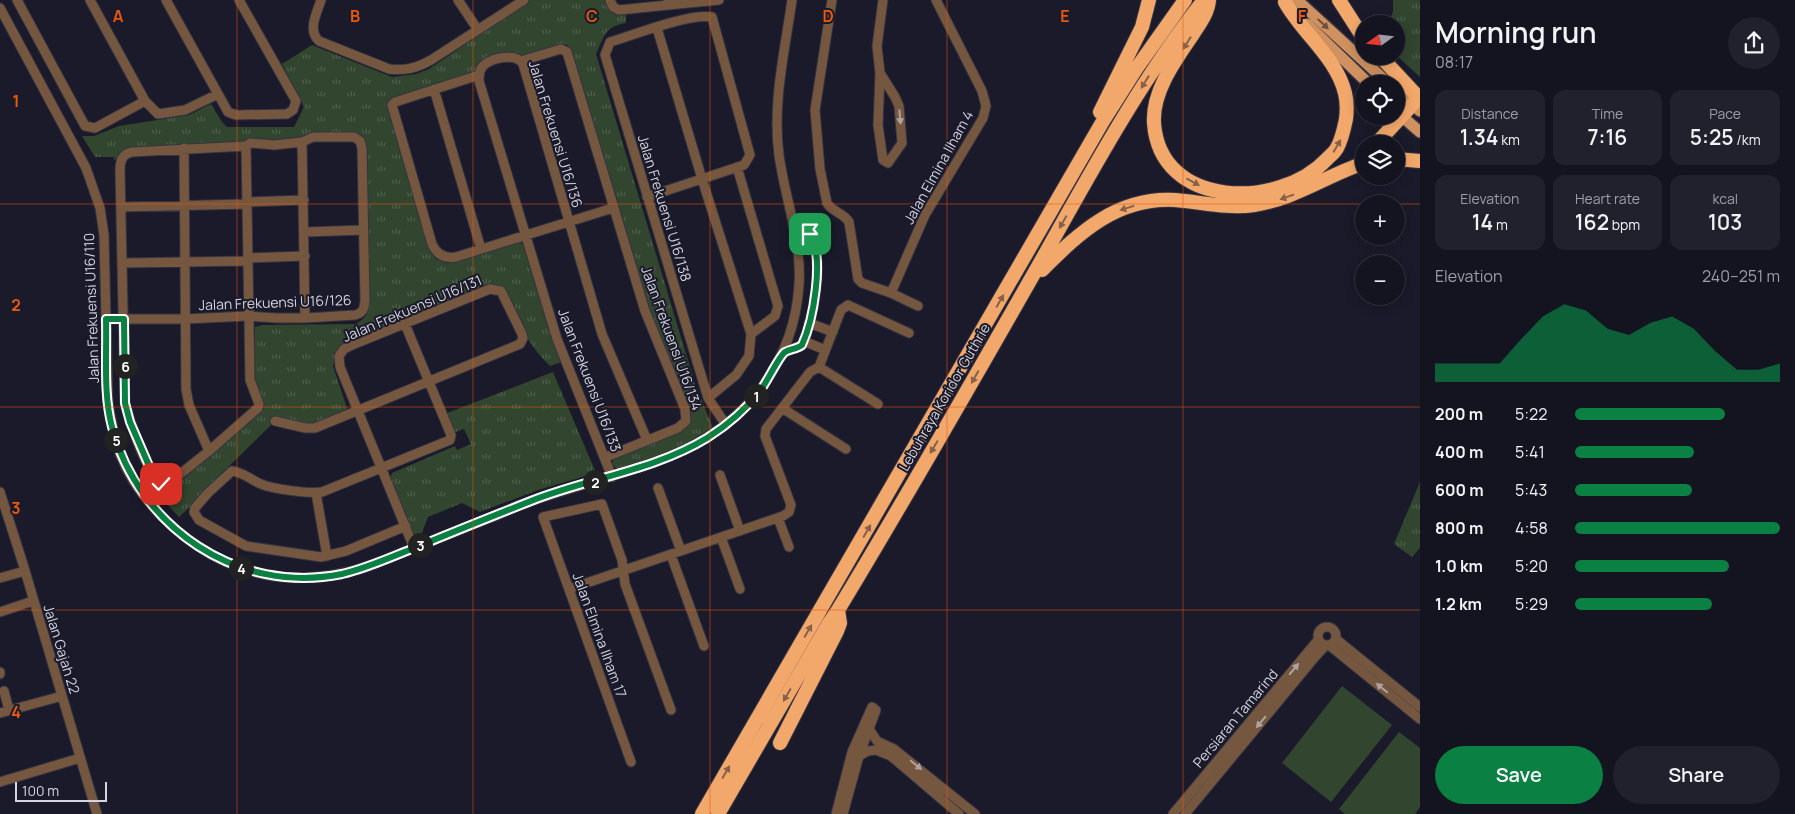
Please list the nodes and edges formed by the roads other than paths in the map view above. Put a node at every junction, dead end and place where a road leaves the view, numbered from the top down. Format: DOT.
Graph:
graph roads {
  1 [pos="17,0"];
  2 [pos="90,0"];
  3 [pos="166,0"];
  4 [pos="239,0"];
  5 [pos="321,0"];
  6 [pos="458,0"];
  7 [pos="524,0"];
  8 [pos="610,0"];
  9 [pos="719,0"];
  10 [pos="792,0"];
  11 [pos="832,0"];
  12 [pos="883,0"];
  13 [pos="936,0"];
  14 [pos="1150,0"];
  15 [pos="1185,0"];
  16 [pos="1204,0"];
  17 [pos="1209,0"];
  18 [pos="1339,0"];
  19 [pos="1288,1"];
  20 [pos="668,3"];
  21 [pos="0,8"];
  22 [pos="1355,25"];
  23 [pos="657,28"];
  24 [pos="478,30"];
  25 [pos="521,61"];
  26 [pos="1387,65"];
  27 [pos="880,73"];
  28 [pos="479,75"];
  29 [pos="1360,75"];
  30 [pos="1378,75"];
  31 [pos="434,89"];
  32 [pos="218,94"];
  33 [pos="1405,96"];
  34 [pos="145,101"];
  35 [pos="1418,105"];
  36 [pos="1405,110"];
  37 [pos="1405,118"];
  38 [pos="1420,132"];
  39 [pos="302,142"];
  40 [pos="246,146"];
  41 [pos="184,148"];
  42 [pos="1405,160"];
  43 [pos="1420,161"];
  44 [pos="1355,162"];
  45 [pos="1355,166"];
  46 [pos="737,167"];
  47 [pos="1347,169"];
  48 [pos="702,179"];
  49 [pos="648,197"];
  50 [pos="304,200"];
  51 [pos="247,203"];
  52 [pos="185,205"];
  53 [pos="122,207"];
  54 [pos="614,208"];
  55 [pos="568,222"];
  56 [pos="793,226"];
  57 [pos="1043,227"];
  58 [pos="363,230"];
  59 [pos="304,232"];
  60 [pos="525,236"];
  61 [pos="481,249"];
  62 [pos="305,256"];
  63 [pos="248,259"];
  64 [pos="185,262"];
  65 [pos="122,263"];
  66 [pos="1029,282"];
  67 [pos="891,293"];
  68 [pos="918,306"];
  69 [pos="248,316"];
  70 [pos="305,318"];
  71 [pos="106,319"];
  72 [pos="124,319"];
  73 [pos="185,319"];
  74 [pos="405,324"];
  75 [pos="809,324"];
  76 [pos="833,332"];
  77 [pos="909,333"];
  78 [pos="751,334"];
  79 [pos="804,341"];
  80 [pos="826,350"];
  81 [pos="783,353"];
  82 [pos="819,367"];
  83 [pos="429,382"];
  84 [pos="708,398"];
  85 [pos="878,404"];
  86 [pos="782,408"];
  87 [pos="358,410"];
  88 [pos="275,421"];
  89 [pos="726,424"];
  90 [pos="647,440"];
  91 [pos="846,449"];
  92 [pos="209,451"];
  93 [pos="606,457"];
  94 [pos="382,469"];
  95 [pos="720,475"];
  96 [pos="612,477"];
  97 [pos="658,488"];
  98 [pos="0,492"];
  99 [pos="316,493"];
  100 [pos="778,518"];
  101 [pos="406,526"];
  102 [pos="740,531"];
  103 [pos="721,537"];
  104 [pos="789,546"];
  105 [pos="414,548"];
  106 [pos="682,551"];
  107 [pos="671,555"];
  108 [pos="326,556"];
  109 [pos="26,571"];
  110 [pos="623,571"];
  111 [pos="0,578"];
  112 [pos="740,589"];
  113 [pos="569,590"];
  114 [pos="33,601"];
  115 [pos="838,610"];
  116 [pos="0,612"];
  117 [pos="1327,642"];
  118 [pos="704,646"];
  119 [pos="4,691"];
  120 [pos="62,696"];
  121 [pos="1420,706"];
  122 [pos="671,710"];
  123 [pos="4,711"];
  124 [pos="1420,719"];
  125 [pos="869,729"];
  126 [pos="780,743"];
  127 [pos="859,756"];
  128 [pos="80,758"];
  129 [pos="630,762"];
  130 [pos="0,782"];
  131 [pos="933,786"];
  132 [pos="97,814"];
  133 [pos="702,814"];
  134 [pos="718,814"];
  135 [pos="836,814"];
  136 [pos="843,814"];
  137 [pos="959,814"];
  138 [pos="975,814"];
  139 [pos="1173,814"];
  140 [pos="1185,814"];
  1 -- 34 [label="street"];
  2 -- 34 [label="street"];
  3 -- 32 [label="street"];
  4 -- 32 [label="street"];
  5 -- 24 [label="street"];
  6 -- 24 [label="street"];
  7 -- 24 [label="street"];
  8 -- 20 [label="street"];
  9 -- 20 [label="street"];
  10 -- 56 [label="street, Jalan Frekuensi U16/110"];
  11 -- 67 [label="street"];
  12 -- 27 [label="street"];
  13 -- 67 [label="street, Jalan Elmina Ilham 4"];
  14 -- 57 [label="highway"];
  15 -- 57 [label="highway, Lebuhraya Koridor Guthrie"];
  16 -- 66 [label="highway, Lebuhraya Koridor Guthrie, one-way"];
  17 -- 19 [label="highway, one-way"];
  18 -- 22 [label="highway"];
  19 -- 29 [label="main road"];
  19 -- 30 [label="main road, one-way"];
  21 -- 71 [label="street, Jalan Frekuensi U16/110"];
  23 -- 46 [label="street"];
  23 -- 48 [label="street"];
  23 -- 49 [label="street, Jalan Frekuensi U16/138"];
  25 -- 28 [label="street, Jalan Frekuensi U16/136"];
  25 -- 54 [label="street"];
  25 -- 55 [label="street, Jalan Frekuensi U16/136"];
  26 -- 35 [label="highway"];
  27 -- 27 [label="street, one-way"];
  28 -- 31 [label="street"];
  28 -- 60 [label="street"];
  31 -- 61 [label="street"];
  31 -- 61 [label="street"];
  32 -- 34 [label="street"];
  33 -- 35 [label="main road"];
  35 -- 36 [label="highway"];
  37 -- 38 [label="main road"];
  39 -- 40 [label="street"];
  39 -- 50 [label="street"];
  39 -- 58 [label="street, Jalan Frekuensi U16/126"];
  40 -- 41 [label="street"];
  40 -- 51 [label="street"];
  41 -- 52 [label="street"];
  41 -- 53 [label="street"];
  42 -- 43 [label="highway"];
  44 -- 47 [label="highway"];
  45 -- 47 [label="highway"];
  46 -- 48 [label="street"];
  46 -- 78 [label="street"];
  47 -- 66 [label="highway, one-way"];
  48 -- 49 [label="street"];
  48 -- 78 [label="street"];
  49 -- 84 [label="street, Jalan Frekuensi U16/138"];
  50 -- 51 [label="street"];
  50 -- 59 [label="street"];
  51 -- 52 [label="street"];
  51 -- 63 [label="street"];
  52 -- 53 [label="street"];
  52 -- 64 [label="street"];
  53 -- 65 [label="street"];
  54 -- 55 [label="street"];
  54 -- 90 [label="street, Jalan Frekuensi U16/134"];
  55 -- 60 [label="street"];
  55 -- 90 [label="street, Jalan Frekuensi U16/136"];
  56 -- 75 [label="street"];
  56 -- 81 [label="street, Jalan Frekuensi U16/110"];
  133 -- 57 [label="highway, Lebuhraya Koridor Guthrie, one-way"];
  58 -- 59 [label="street"];
  58 -- 70 [label="street, Jalan Frekuensi U16/126"];
  59 -- 62 [label="street"];
  60 -- 61 [label="street"];
  60 -- 93 [label="street, Jalan Frekuensi U16/133"];
  62 -- 63 [label="street"];
  62 -- 70 [label="street"];
  63 -- 64 [label="street"];
  63 -- 69 [label="street"];
  64 -- 65 [label="street"];
  64 -- 73 [label="street"];
  65 -- 72 [label="street"];
  66 -- 115 [label="highway, Lebuhraya Koridor Guthrie, one-way"];
  67 -- 68 [label="street"];
  69 -- 70 [label="street, Jalan Frekuensi U16/126"];
  69 -- 73 [label="street, Jalan Frekuensi U16/126"];
  69 -- 92 [label="street"];
  71 -- 72 [label="street, Jalan Frekuensi U16/126"];
  71 -- 105 [label="street, Jalan Frekuensi U16/110"];
  72 -- 73 [label="street, Jalan Frekuensi U16/126"];
  72 -- 92 [label="street"];
  73 -- 92 [label="street"];
  74 -- 83 [label="street"];
  74 -- 83 [label="street, Jalan Frekuensi U16/131"];
  74 -- 87 [label="street, Jalan Frekuensi U16/131"];
  75 -- 76 [label="street"];
  75 -- 79 [label="street"];
  76 -- 77 [label="street"];
  76 -- 80 [label="street"];
  78 -- 84 [label="street"];
  79 -- 80 [label="street"];
  79 -- 81 [label="street"];
  80 -- 82 [label="street"];
  81 -- 89 [label="street, Jalan Frekuensi U16/110"];
  82 -- 85 [label="street"];
  82 -- 86 [label="street"];
  83 -- 87 [label="street, Jalan Frekuensi U16/131"];
  83 -- 94 [label="street"];
  84 -- 89 [label="street, Jalan Frekuensi U16/138"];
  86 -- 91 [label="street"];
  86 -- 100 [label="street"];
  87 -- 88 [label="street"];
  87 -- 94 [label="street, Jalan Frekuensi U16/131"];
  89 -- 96 [label="street, Jalan Frekuensi U16/110"];
  90 -- 93 [label="street, Jalan Frekuensi U16/134"];
  93 -- 96 [label="street, Jalan Frekuensi U16/133"];
  94 -- 99 [label="street"];
  94 -- 101 [label="street, Jalan Frekuensi U16/131"];
  95 -- 102 [label="street"];
  96 -- 105 [label="street, Jalan Frekuensi U16/110"];
  97 -- 106 [label="street"];
  98 -- 109 [label="street, Jalan Gajah 22"];
  99 -- 108 [label="street"];
  99 -- 108 [label="street"];
  100 -- 102 [label="street"];
  100 -- 104 [label="street"];
  101 -- 105 [label="street, Jalan Frekuensi U16/131"];
  101 -- 108 [label="street"];
  102 -- 103 [label="street"];
  103 -- 106 [label="street"];
  103 -- 112 [label="street"];
  106 -- 107 [label="street"];
  107 -- 110 [label="street"];
  107 -- 118 [label="street"];
  109 -- 111 [label="street"];
  109 -- 114 [label="street, Jalan Gajah 22"];
  110 -- 113 [label="street"];
  110 -- 113 [label="street, Jalan Elmina Ilham 17"];
  110 -- 122 [label="street"];
  113 -- 129 [label="street, Jalan Elmina Ilham 17"];
  114 -- 116 [label="street"];
  114 -- 120 [label="street, Jalan Gajah 22"];
  115 -- 126 [label="highway"];
  115 -- 134 [label="highway, Lebuhraya Koridor Guthrie, one-way"];
  117 -- 121 [label="street"];
  124 -- 117 [label="street, one-way"];
  139 -- 117 [label="street, Persiaran Tamarind, one-way"];
  117 -- 140 [label="street, Persiaran Tamarind, one-way"];
  119 -- 123 [label="street"];
  120 -- 123 [label="street"];
  120 -- 128 [label="street, Jalan Gajah 22"];
  125 -- 127 [label="street"];
  125 -- 131 [label="street, one-way"];
  125 -- 135 [label="street"];
  127 -- 131 [label="street"];
  127 -- 136 [label="street"];
  128 -- 130 [label="street"];
  128 -- 132 [label="street, Jalan Gajah 22"];
  131 -- 137 [label="street"];
  131 -- 138 [label="street"];
}
